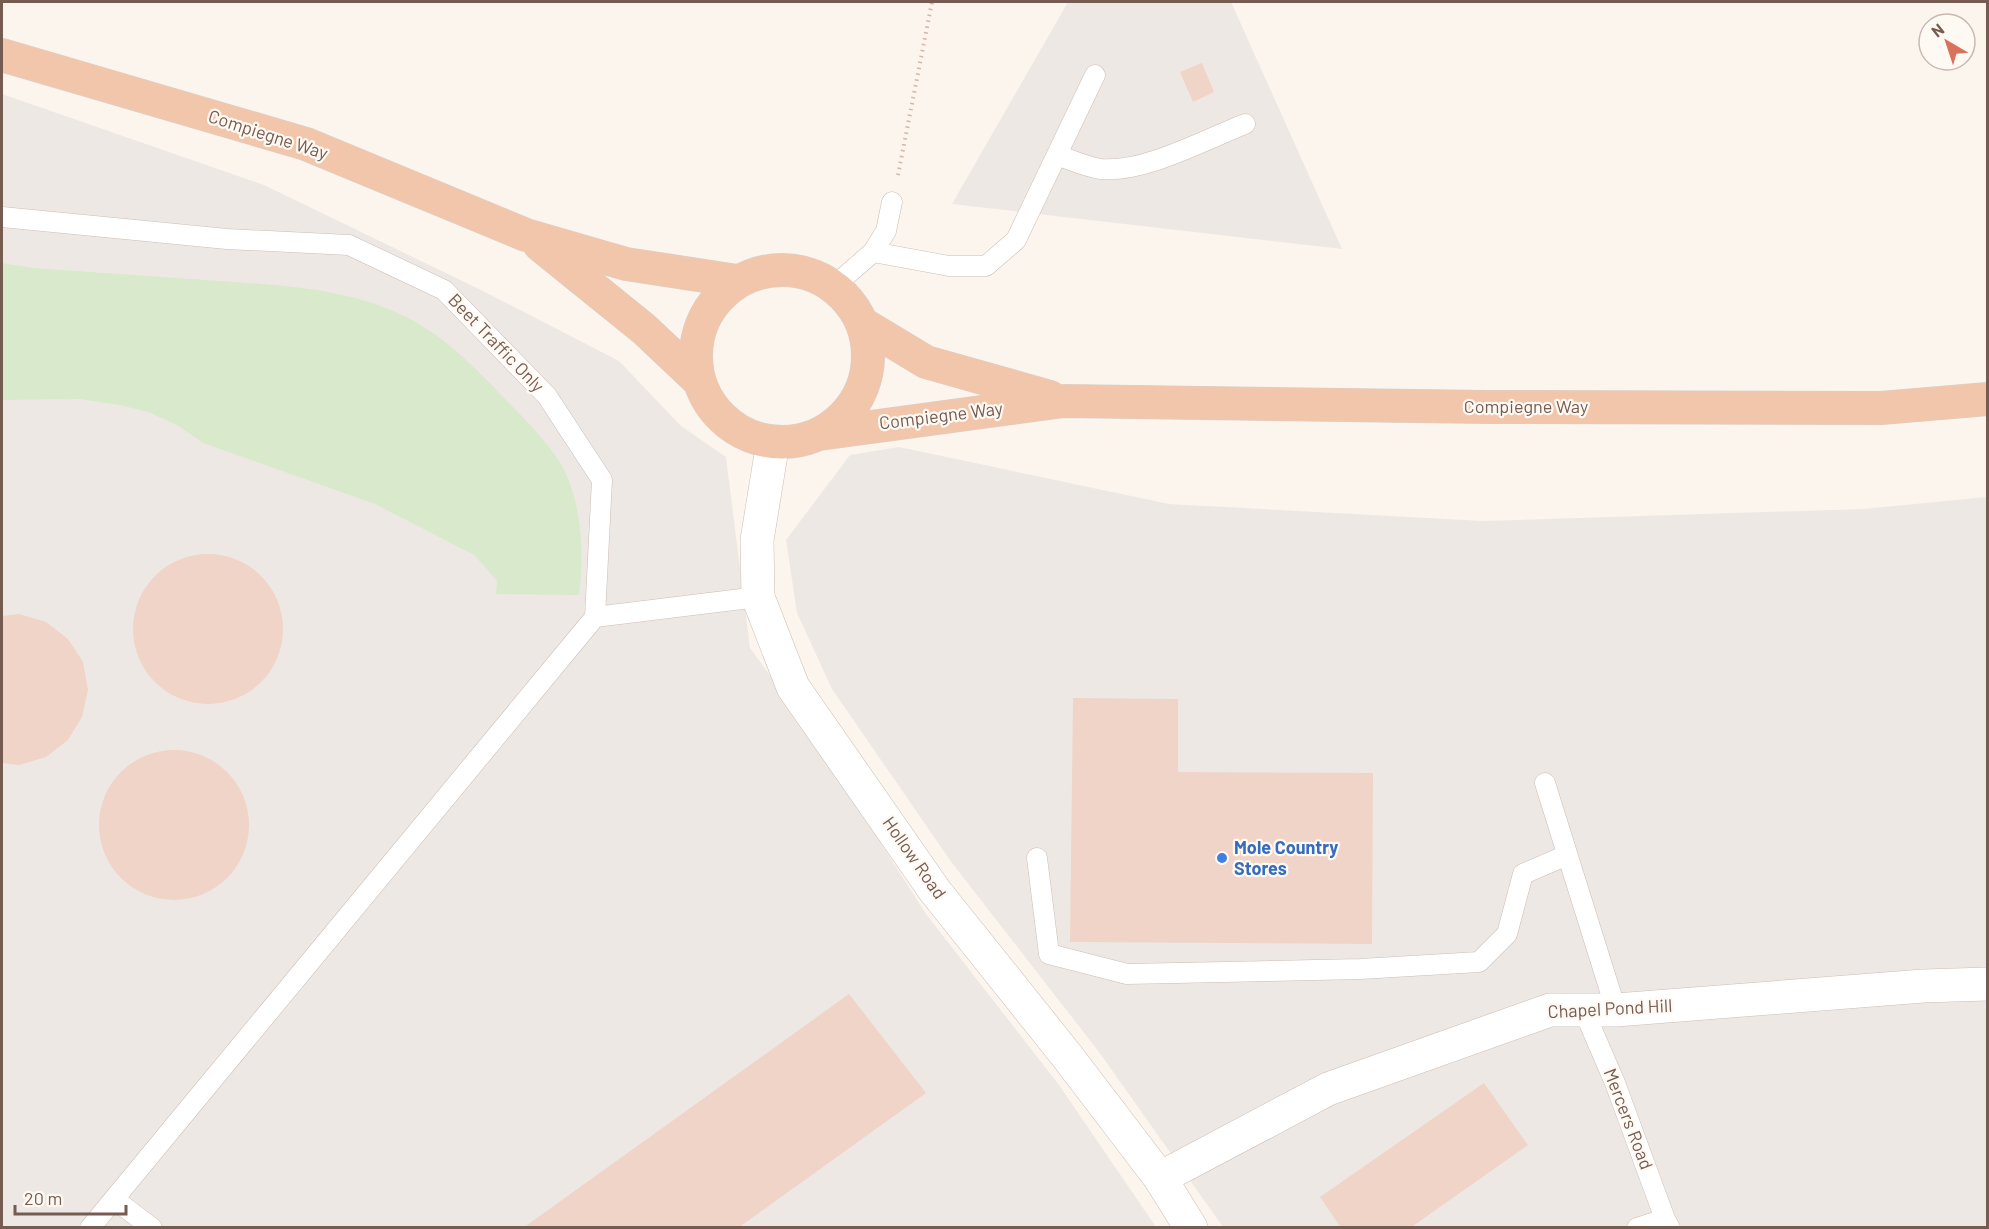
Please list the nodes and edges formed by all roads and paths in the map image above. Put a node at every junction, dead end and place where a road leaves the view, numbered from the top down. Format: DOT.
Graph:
graph roads {
  1 [pos="932,2"];
  2 [pos="2,55"];
  3 [pos="1095,75"];
  4 [pos="1245,124"];
  5 [pos="1057,155"];
  6 [pos="892,202"];
  7 [pos="2,216"];
  8 [pos="526,235"];
  9 [pos="873,252"];
  10 [pos="737,281"];
  11 [pos="834,286"];
  12 [pos="862,324"];
  13 [pos="698,380"];
  14 [pos="1988,399"];
  15 [pos="1064,400"];
  16 [pos="819,434"];
  17 [pos="773,442"];
  18 [pos="758,597"];
  19 [pos="595,617"];
  20 [pos="1545,783"];
  21 [pos="1567,855"];
  22 [pos="1037,858"];
  23 [pos="1988,984"];
  24 [pos="1616,1010"];
  25 [pos="1584,1011"];
  26 [pos="1160,1178"];
  27 [pos="114,1199"];
  28 [pos="1668,1223"];
  29 [pos="90,1227"];
  30 [pos="152,1227"];
  31 [pos="1191,1227"];
  32 [pos="1637,1227"];
  1 -- 6 [label="path"];
  2 -- 8 [label="highway, Compiegne Way"];
  3 -- 5 [label="lane"];
  4 -- 5 [label="lane"];
  5 -- 9 [label="lane"];
  6 -- 9 [label="lane"];
  7 -- 19 [label="lane, Beet Traffic Only"];
  8 -- 10 [label="highway, Compiegne Way"];
  8 -- 13 [label="highway, Compiegne Way"];
  9 -- 11 [label="lane"];
  10 -- 11 [label="highway"];
  10 -- 13 [label="highway"];
  11 -- 12 [label="highway"];
  12 -- 15 [label="highway, Compiegne Way"];
  12 -- 16 [label="highway"];
  13 -- 17 [label="highway"];
  14 -- 15 [label="highway, Compiegne Way"];
  15 -- 16 [label="highway, Compiegne Way"];
  16 -- 17 [label="highway"];
  17 -- 18 [label="street, Hollow Road"];
  18 -- 19 [label="lane"];
  18 -- 26 [label="street, Hollow Road"];
  19 -- 27 [label="lane"];
  20 -- 21 [label="lane"];
  21 -- 22 [label="lane"];
  21 -- 24 [label="lane"];
  23 -- 24 [label="street, Chapel Pond Hill"];
  24 -- 25 [label="street, Chapel Pond Hill"];
  25 -- 26 [label="street, Chapel Pond Hill"];
  25 -- 28 [label="lane, Mercers Road"];
  26 -- 31 [label="street, Hollow Road"];
  27 -- 29 [label="lane"];
  27 -- 30 [label="lane"];
  28 -- 32 [label="lane"];
}
